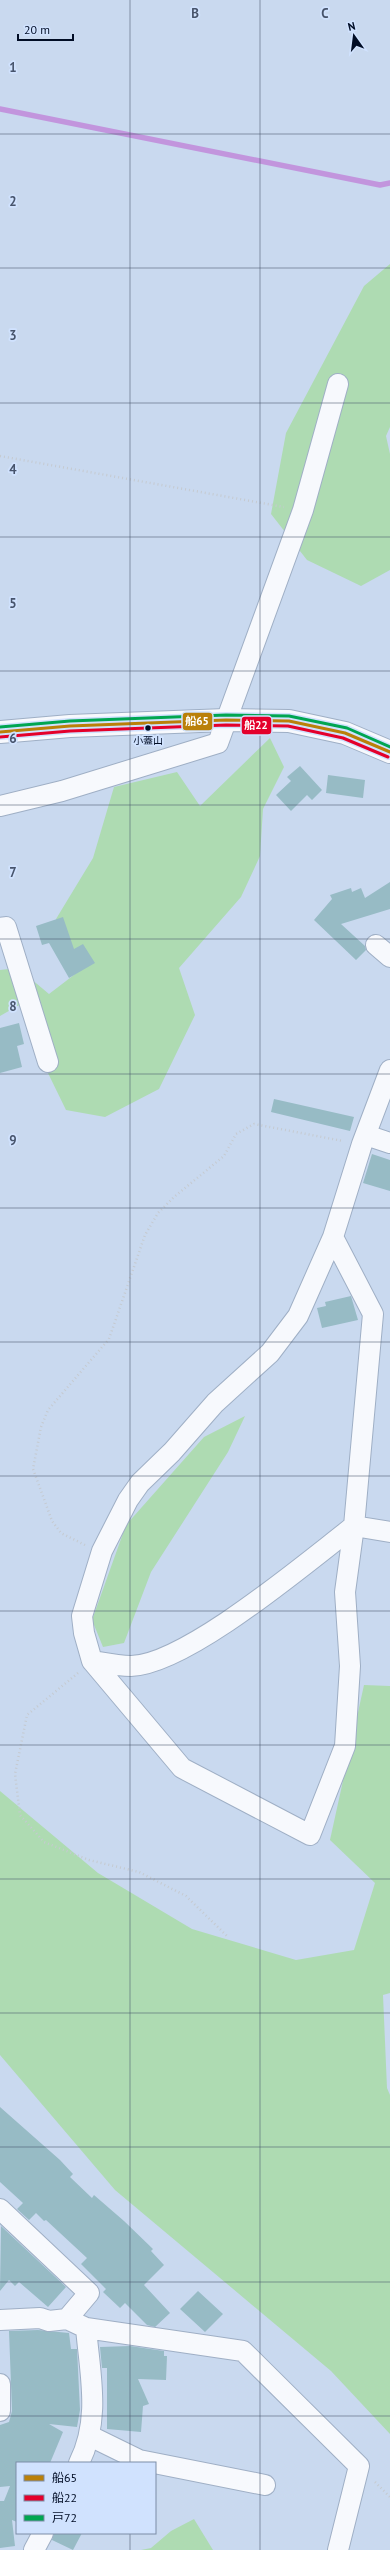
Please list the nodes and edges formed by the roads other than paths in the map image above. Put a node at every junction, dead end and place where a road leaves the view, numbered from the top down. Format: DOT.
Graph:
graph roads {
  1 [pos="338,384"];
  2 [pos="226,720"];
  3 [pos="0,732"];
  4 [pos="390,752"];
  5 [pos="0,806"];
  6 [pos="0,928"];
  7 [pos="48,1062"];
  8 [pos="390,1070"];
  9 [pos="364,1139"];
  10 [pos="390,1143"];
  11 [pos="333,1237"];
  12 [pos="354,1526"];
  13 [pos="390,1532"];
  14 [pos="92,1661"];
  15 [pos="0,2209"];
  16 [pos="67,2318"];
  17 [pos="0,2320"];
  18 [pos="86,2328"];
  19 [pos="0,2384"];
  20 [pos="0,2411"];
  21 [pos="90,2436"];
  22 [pos="79,2462"];
  23 [pos="149,2462"];
  24 [pos="156,2463"];
  25 [pos="265,2485"];
  26 [pos="42,2534"];
  27 [pos="34,2550"];
  28 [pos="338,2550"];
  1 -- 2 [label="street"];
  2 -- 3 [label="main road"];
  2 -- 4 [label="main road"];
  2 -- 5 [label="street"];
  6 -- 7 [label="street"];
  8 -- 9 [label="street"];
  9 -- 10 [label="street"];
  9 -- 11 [label="street"];
  11 -- 12 [label="street"];
  11 -- 14 [label="street"];
  12 -- 13 [label="street"];
  12 -- 14 [label="street"];
  12 -- 14 [label="street"];
  15 -- 16 [label="street"];
  16 -- 17 [label="street"];
  16 -- 18 [label="street"];
  18 -- 21 [label="street"];
  18 -- 28 [label="street"];
  19 -- 20 [label="street"];
  21 -- 22 [label="street"];
  21 -- 23 [label="street"];
  24 -- 25 [label="street"];
  26 -- 27 [label="street"];
}
